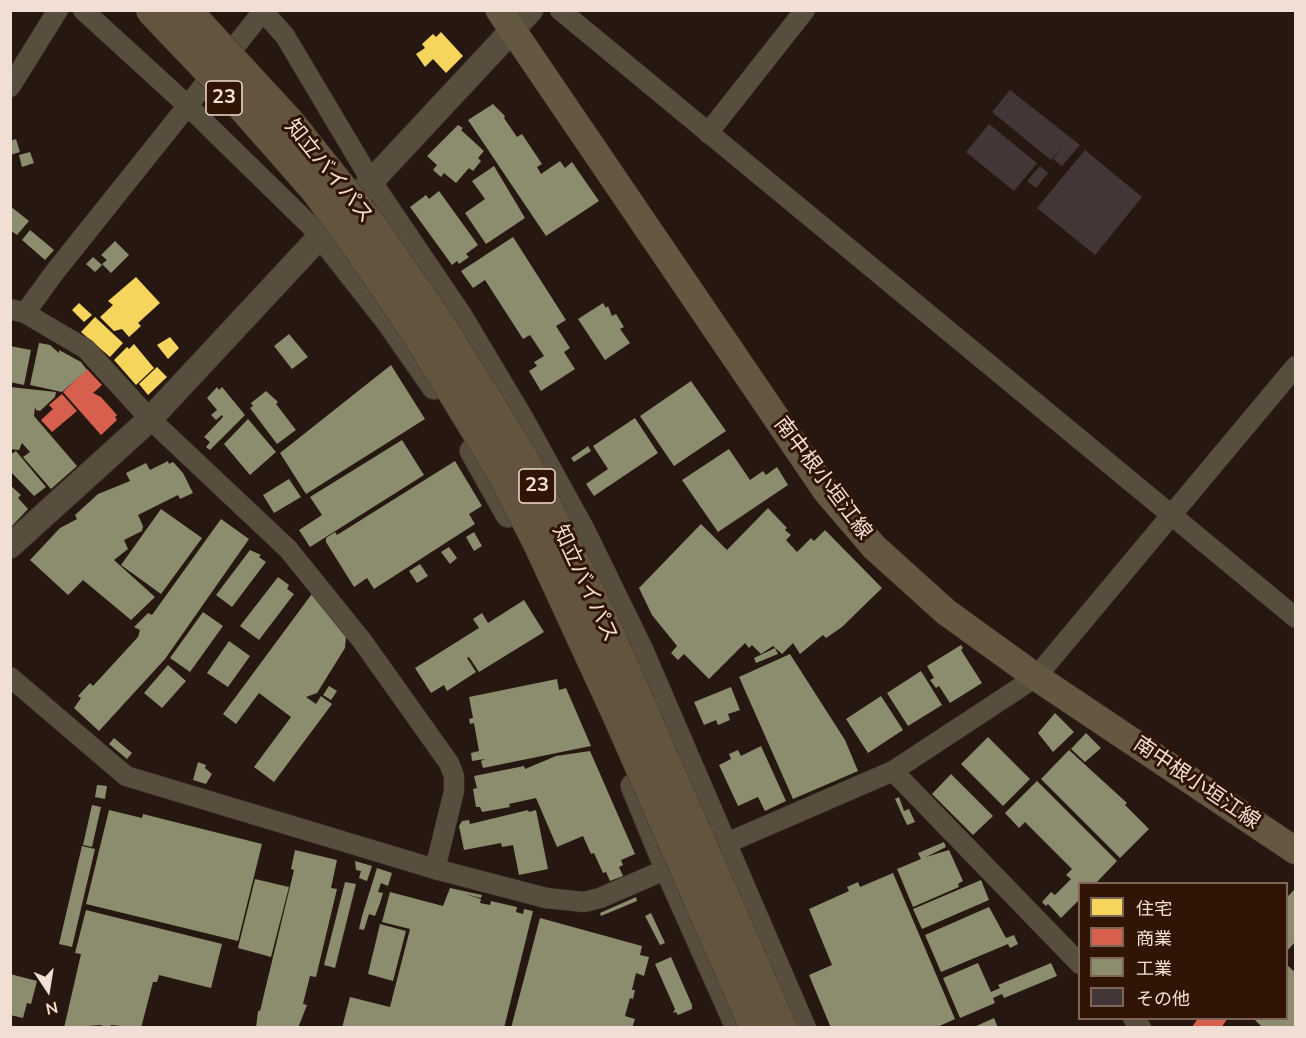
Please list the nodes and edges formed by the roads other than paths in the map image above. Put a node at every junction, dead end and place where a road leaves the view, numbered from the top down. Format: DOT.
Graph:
graph roads {
  1 [pos="58,10"];
  2 [pos="83,10"];
  3 [pos="129,10"];
  4 [pos="152,10"];
  5 [pos="186,10"];
  6 [pos="205,10"];
  7 [pos="531,10"];
  8 [pos="560,10"];
  9 [pos="806,10"];
  10 [pos="263,11"];
  11 [pos="506,21"];
  12 [pos="10,87"];
  13 [pos="187,105"];
  14 [pos="708,134"];
  15 [pos="372,182"];
  16 [pos="315,188"];
  17 [pos="374,230"];
  18 [pos="321,236"];
  19 [pos="18,311"];
  20 [pos="1296,366"];
  21 [pos="150,420"];
  22 [pos="1171,516"];
  23 [pos="10,546"];
  24 [pos="1296,618"];
  25 [pos="10,677"];
  26 [pos="1036,677"];
  27 [pos="893,771"];
  28 [pos="727,843"];
  29 [pos="1296,851"];
  30 [pos="435,869"];
  31 [pos="667,869"];
  32 [pos="1078,962"];
  33 [pos="738,1028"];
  34 [pos="756,1028"];
  35 [pos="781,1028"];
  36 [pos="806,1028"];
  1 -- 12 [label="street"];
  2 -- 13 [label="street"];
  3 -- 16 [label="highway, 23, bridge"];
  4 -- 16 [label="highway, 23, bridge"];
  5 -- 17 [label="highway, 知立バイパス / 23, bridge"];
  6 -- 17 [label="highway, 23, bridge"];
  7 -- 11 [label="street"];
  8 -- 14 [label="street"];
  9 -- 14 [label="street"];
  10 -- 13 [label="street"];
  10 -- 15 [label="street"];
  11 -- 15 [label="street"];
  11 -- 26 [label="main road, 南中根小垣江線"];
  13 -- 18 [label="street"];
  13 -- 19 [label="street"];
  14 -- 22 [label="street"];
  15 -- 18 [label="street"];
  15 -- 28 [label="street"];
  16 -- 34 [label="highway, 知立バイパス / 23, bridge"];
  17 -- 35 [label="highway, 知立バイパス / 23, bridge"];
  18 -- 21 [label="street"];
  18 -- 31 [label="street"];
  19 -- 21 [label="street"];
  20 -- 22 [label="street"];
  21 -- 23 [label="street"];
  21 -- 30 [label="street"];
  22 -- 24 [label="street"];
  22 -- 26 [label="street"];
  25 -- 30 [label="street"];
  26 -- 27 [label="street"];
  26 -- 29 [label="main road, 南中根小垣江線"];
  27 -- 28 [label="street"];
  27 -- 32 [label="street"];
  28 -- 31 [label="street"];
  28 -- 36 [label="street"];
  30 -- 31 [label="street"];
  31 -- 33 [label="street"];
}
